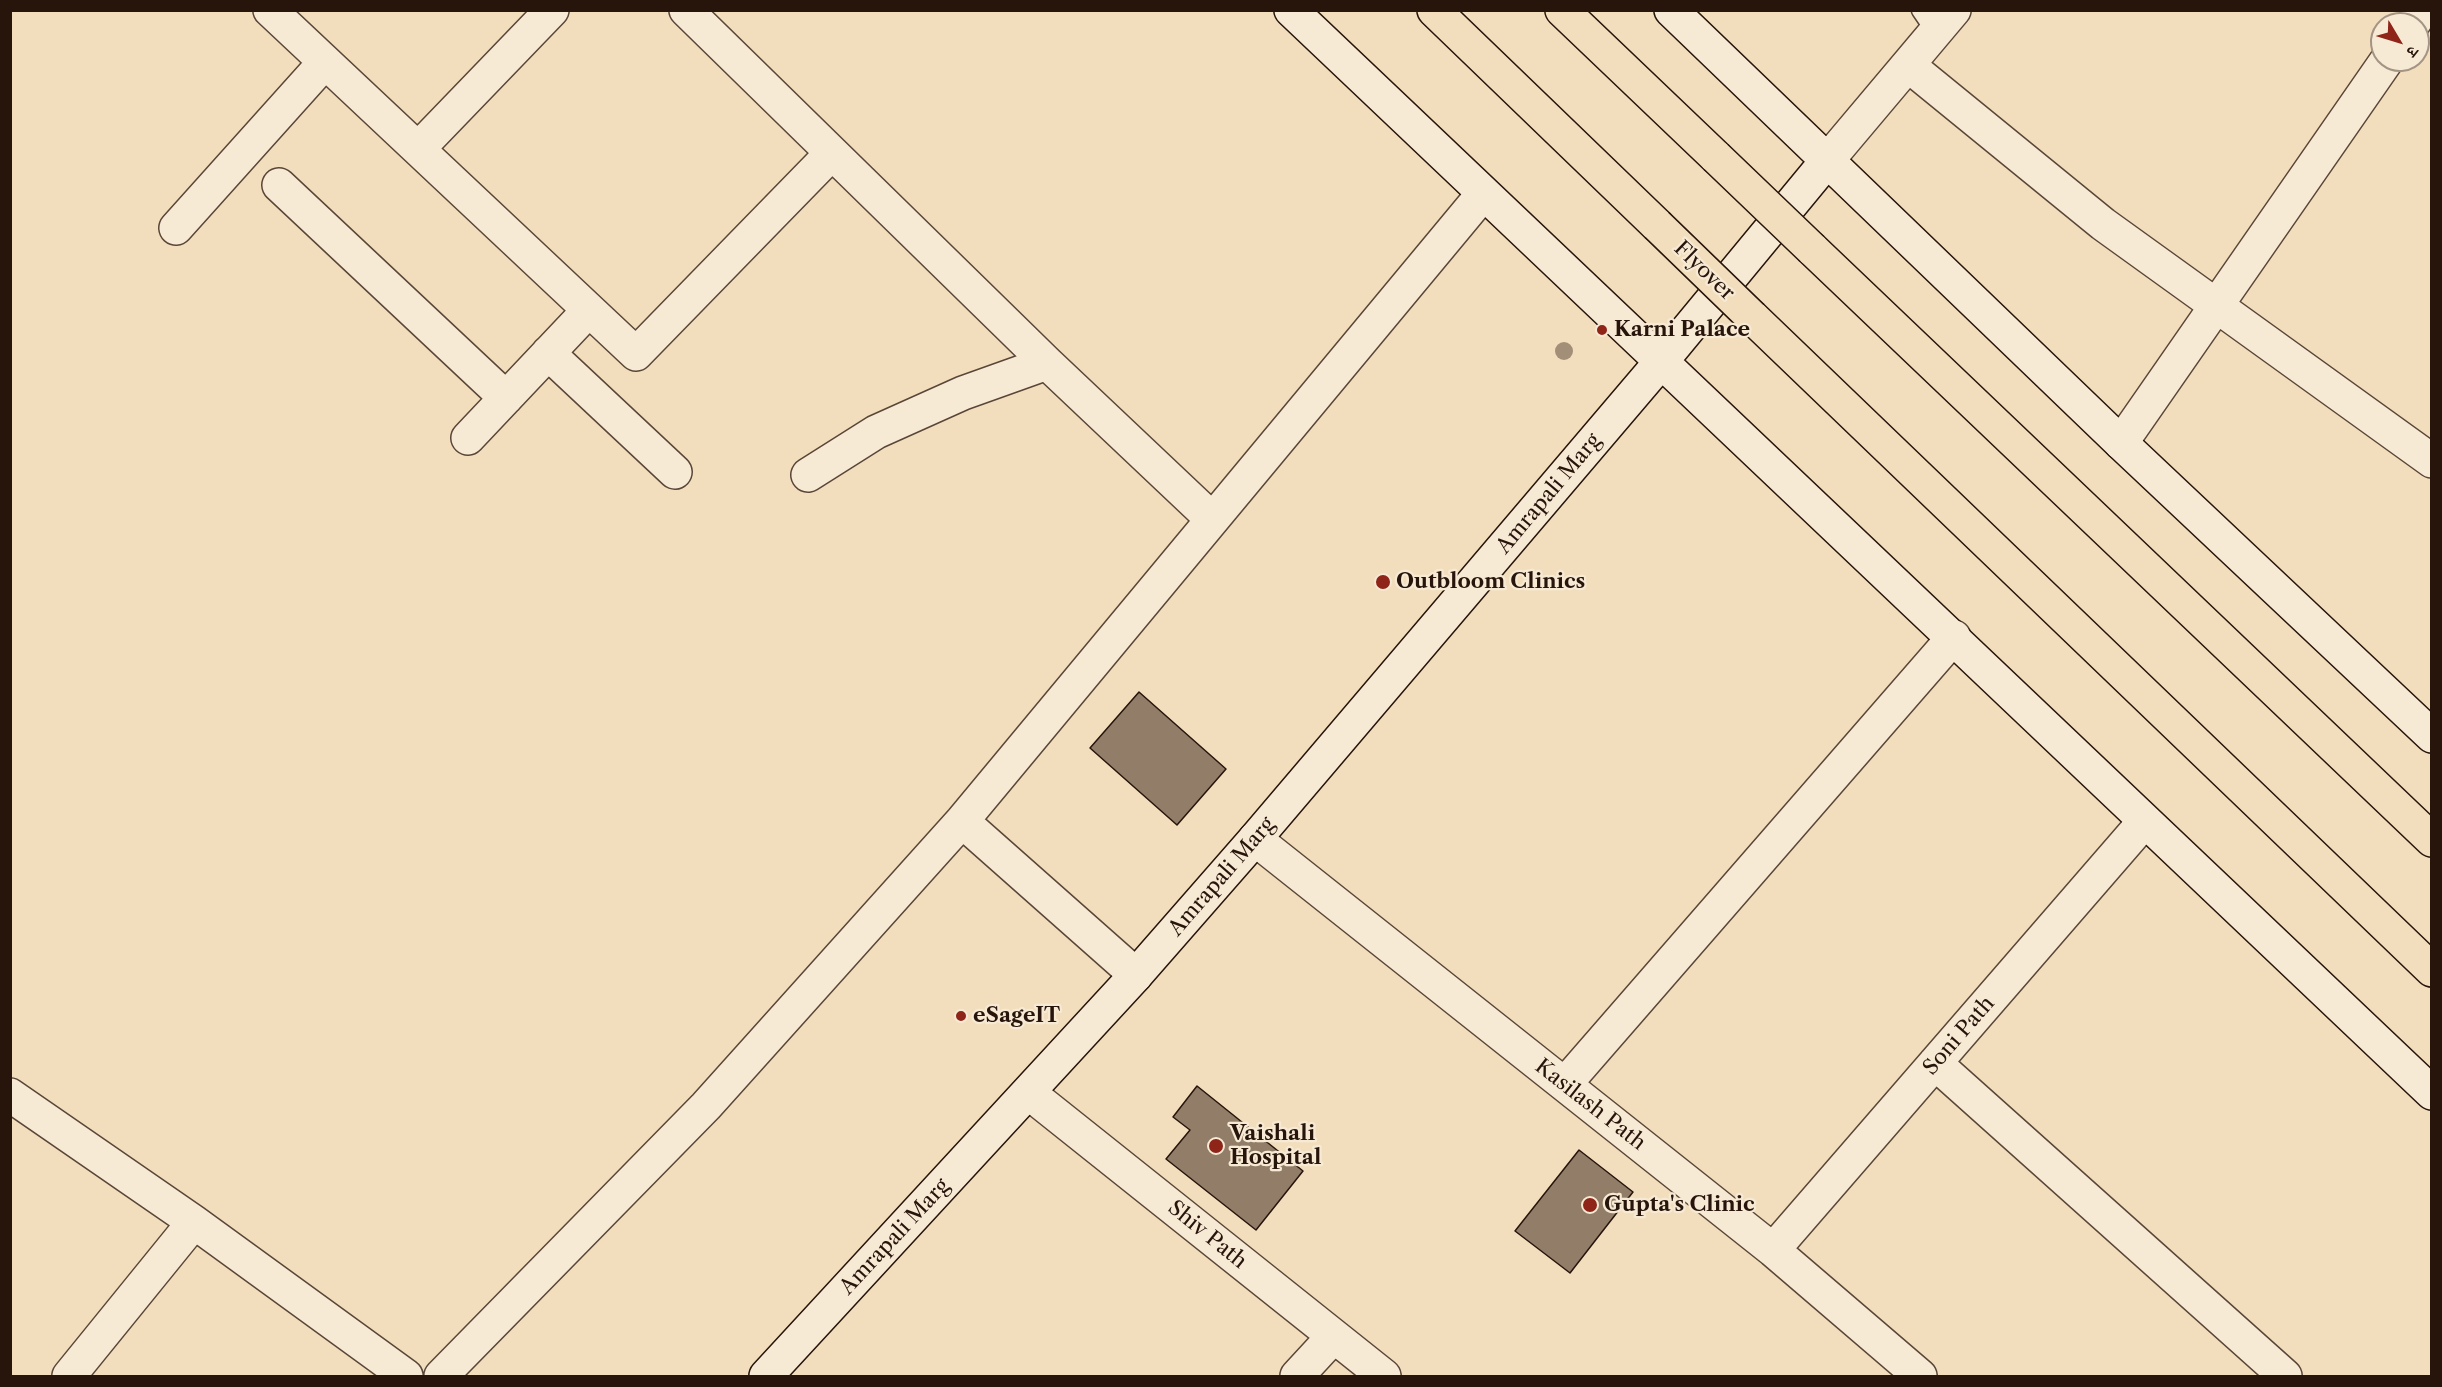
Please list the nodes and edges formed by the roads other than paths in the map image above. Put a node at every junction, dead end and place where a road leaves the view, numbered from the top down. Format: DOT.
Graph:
graph roads {
  1 [pos="270,10"];
  2 [pos="552,10"];
  3 [pos="686,10"];
  4 [pos="1291,10"];
  5 [pos="1434,10"];
  6 [pos="1563,10"];
  7 [pos="1671,10"];
  8 [pos="1937,18"];
  9 [pos="324,62"];
  10 [pos="1908,65"];
  11 [pos="2379,72"];
  12 [pos="418,149"];
  13 [pos="832,153"];
  14 [pos="1826,162"];
  15 [pos="279,185"];
  16 [pos="1483,194"];
  17 [pos="176,228"];
  18 [pos="2215,306"];
  19 [pos="589,310"];
  20 [pos="548,353"];
  21 [pos="1047,363"];
  22 [pos="1660,363"];
  23 [pos="506,398"];
  24 [pos="468,438"];
  25 [pos="2121,443"];
  26 [pos="2432,461"];
  27 [pos="675,472"];
  28 [pos="808,475"];
  29 [pos="1212,519"];
  30 [pos="1954,637"];
  31 [pos="2432,736"];
  32 [pos="962,820"];
  33 [pos="2144,822"];
  34 [pos="1256,839"];
  35 [pos="2432,840"];
  36 [pos="2432,970"];
  37 [pos="1136,975"];
  38 [pos="1935,1063"];
  39 [pos="1565,1084"];
  40 [pos="1029,1092"];
  41 [pos="2432,1093"];
  42 [pos="10,1095"];
  43 [pos="194,1222"];
  44 [pos="1773,1250"];
  45 [pos="1333,1336"];
  46 [pos="69,1377"];
  47 [pos="406,1377"];
  48 [pos="441,1377"];
  49 [pos="766,1377"];
  50 [pos="1297,1377"];
  51 [pos="1384,1377"];
  52 [pos="1920,1377"];
  53 [pos="2285,1377"];
  1 -- 9 [label="street"];
  2 -- 12 [label="street"];
  3 -- 13 [label="street"];
  4 -- 16 [label="street"];
  5 -- 36 [label="highway, Flyover, bridge"];
  6 -- 35 [label="highway, bridge"];
  7 -- 14 [label="street"];
  8 -- 10 [label="street, Amrapali Marg"];
  9 -- 12 [label="street"];
  9 -- 17 [label="street"];
  10 -- 14 [label="street, Amrapali Marg"];
  10 -- 18 [label="street"];
  11 -- 18 [label="street"];
  12 -- 19 [label="street"];
  13 -- 19 [label="street"];
  13 -- 21 [label="street"];
  14 -- 22 [label="street, Amrapali Marg"];
  14 -- 25 [label="street"];
  15 -- 23 [label="street"];
  16 -- 22 [label="street"];
  16 -- 29 [label="street"];
  18 -- 25 [label="street"];
  18 -- 26 [label="street"];
  19 -- 20 [label="street"];
  20 -- 23 [label="street"];
  20 -- 27 [label="street"];
  21 -- 28 [label="street"];
  21 -- 29 [label="street"];
  22 -- 30 [label="street"];
  22 -- 34 [label="street, Amrapali Marg"];
  23 -- 24 [label="street"];
  25 -- 31 [label="street"];
  29 -- 32 [label="street"];
  30 -- 33 [label="street"];
  30 -- 39 [label="street"];
  32 -- 37 [label="street"];
  32 -- 48 [label="street"];
  33 -- 38 [label="street, Soni Path"];
  33 -- 41 [label="street"];
  34 -- 37 [label="street, Amrapali Marg"];
  34 -- 39 [label="street, Kasilash Path"];
  37 -- 40 [label="street, Amrapali Marg"];
  38 -- 44 [label="street, Soni Path"];
  38 -- 53 [label="street"];
  39 -- 44 [label="street, Kasilash Path"];
  40 -- 45 [label="street, Shiv Path"];
  40 -- 49 [label="street, Amrapali Marg"];
  42 -- 43 [label="street"];
  43 -- 46 [label="street"];
  43 -- 47 [label="street"];
  44 -- 52 [label="street, Kasilash Path"];
  45 -- 50 [label="street"];
  45 -- 51 [label="street, Shiv Path"];
}
